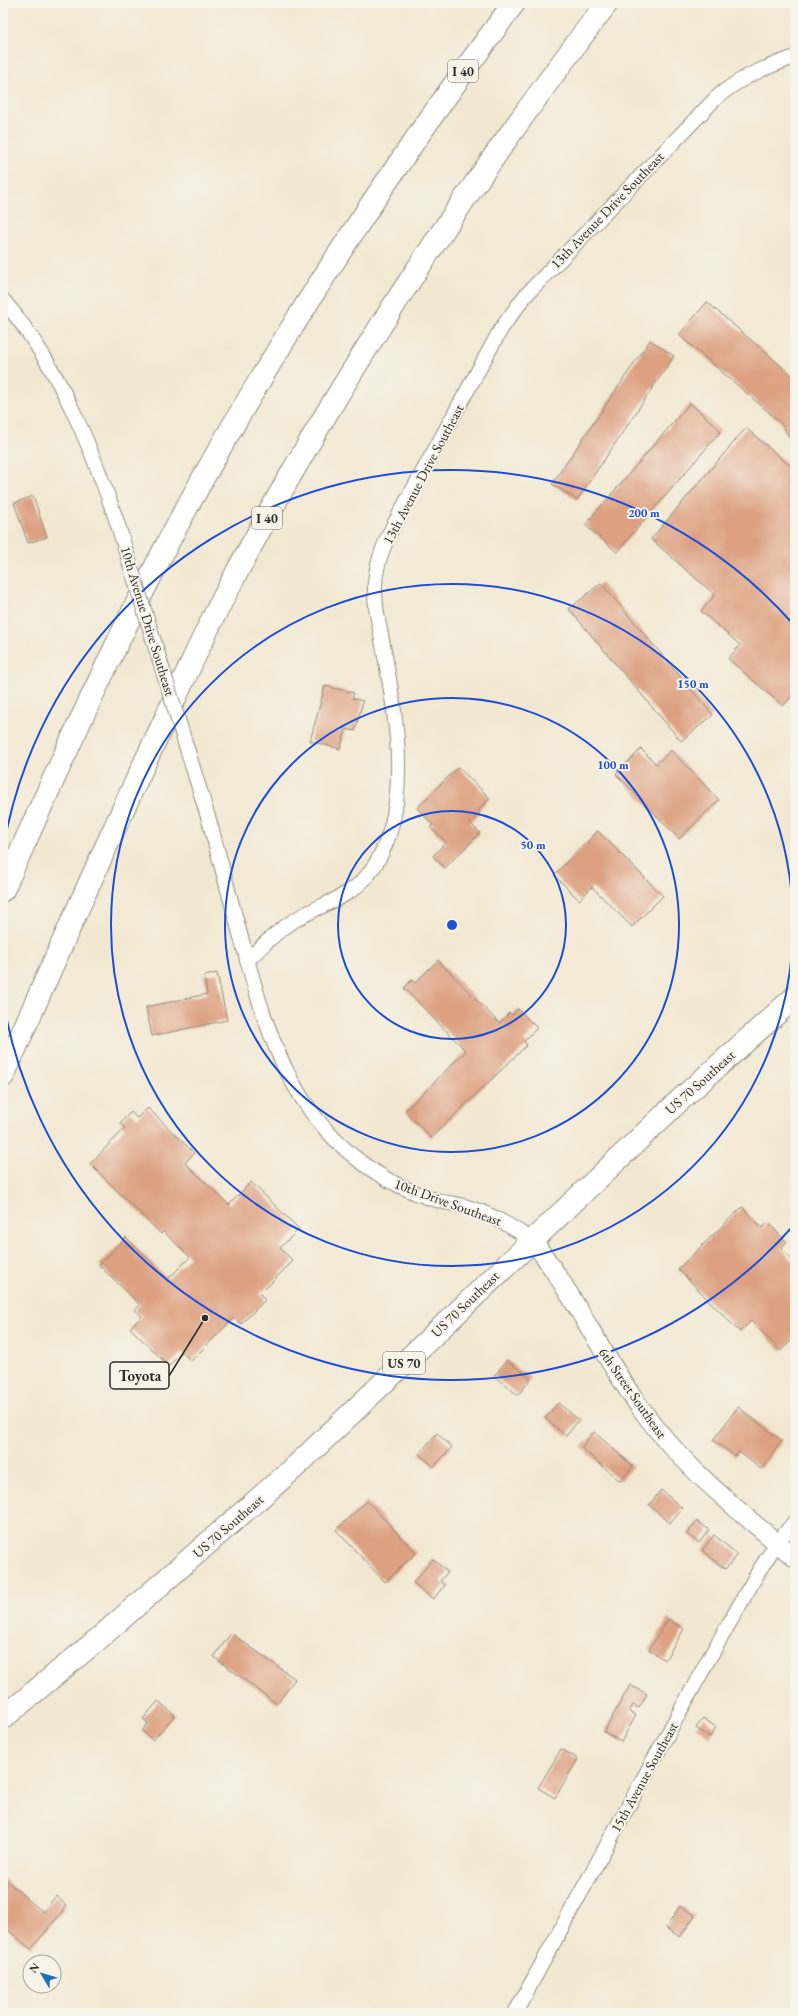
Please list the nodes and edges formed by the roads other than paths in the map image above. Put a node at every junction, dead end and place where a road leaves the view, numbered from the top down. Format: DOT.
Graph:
graph roads {
  1 [pos="498,3"];
  2 [pos="514,3"];
  3 [pos="607,3"];
  4 [pos="795,57"];
  5 [pos="414,140"];
  6 [pos="3,300"];
  7 [pos="3,890"];
  8 [pos="247,961"];
  9 [pos="795,997"];
  10 [pos="3,1076"];
  11 [pos="532,1240"];
  12 [pos="795,1521"];
  13 [pos="777,1542"];
  14 [pos="795,1558"];
  15 [pos="3,1718"];
  16 [pos="515,2013"];
  1 -- 5 [label="main road"];
  2 -- 5 [label="main road, I 40"];
  3 -- 10 [label="main road, I 40"];
  4 -- 8 [label="street, 13th Avenue Drive Southeast"];
  5 -- 7 [label="main road, I 40"];
  6 -- 8 [label="street, 10th Avenue Drive Southeast, bridge"];
  8 -- 11 [label="street, 10th Drive Southeast"];
  9 -- 11 [label="main road, US 70 Southeast / US 70"];
  11 -- 13 [label="street, 6th Street Southeast"];
  11 -- 15 [label="main road, US 70 Southeast / US 70"];
  12 -- 13 [label="street, 15th Avenue Southeast"];
  13 -- 14 [label="street, 6th Street Southeast"];
  13 -- 16 [label="street, 15th Avenue Southeast"];
}
